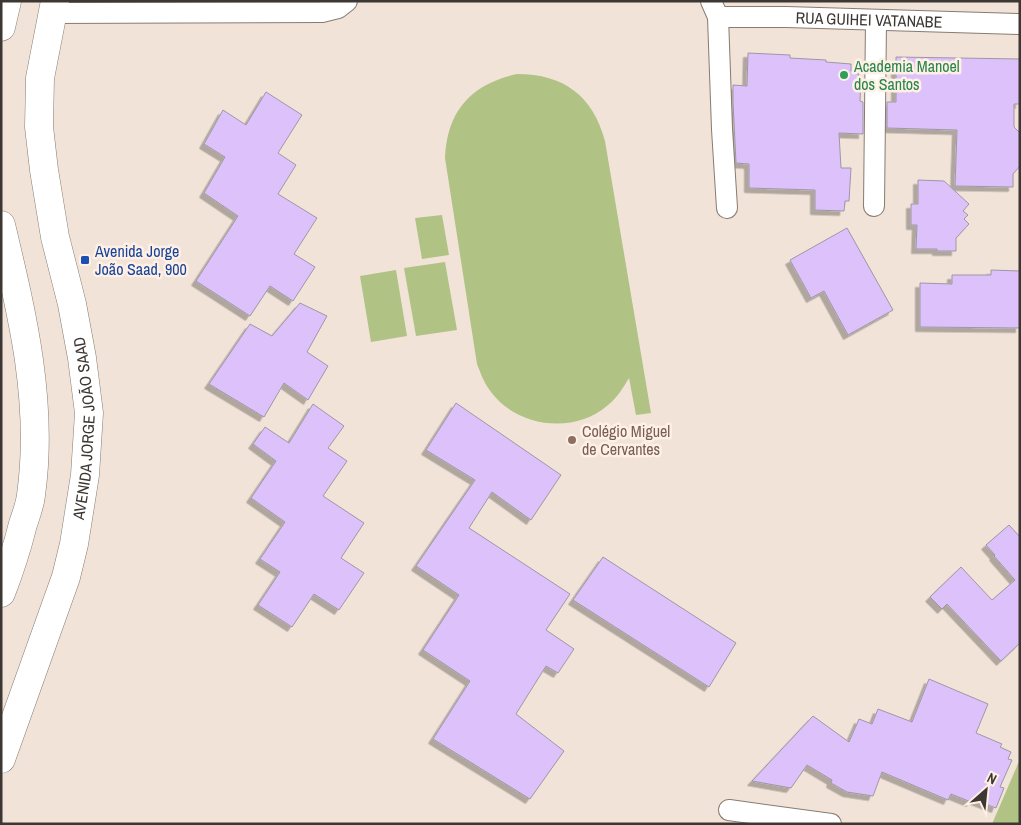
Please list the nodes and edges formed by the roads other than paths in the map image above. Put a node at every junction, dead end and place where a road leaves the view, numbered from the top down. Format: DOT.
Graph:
graph roads {
  1 [pos="7,1"];
  2 [pos="347,1"];
  3 [pos="54,7"];
  4 [pos="715,9"];
  5 [pos="876,20"];
  6 [pos="1020,24"];
  7 [pos="1,27"];
  8 [pos="874,206"];
  9 [pos="727,208"];
  10 [pos="1,225"];
  11 [pos="7,560"];
  12 [pos="1,593"];
  13 [pos="1,759"];
  14 [pos="728,810"];
  15 [pos="831,824"];
  1 -- 7 [label="main road"];
  2 -- 3 [label="street"];
  3 -- 13 [label="main road, AVENIDA JORGE JOÃO SAAD"];
  4 -- 5 [label="street, RUA GUIHEI VATANABE"];
  4 -- 9 [label="street"];
  5 -- 6 [label="street, RUA GUIHEI VATANABE"];
  5 -- 8 [label="street"];
  10 -- 11 [label="main road"];
  11 -- 12 [label="main road"];
  14 -- 15 [label="street"];
}
